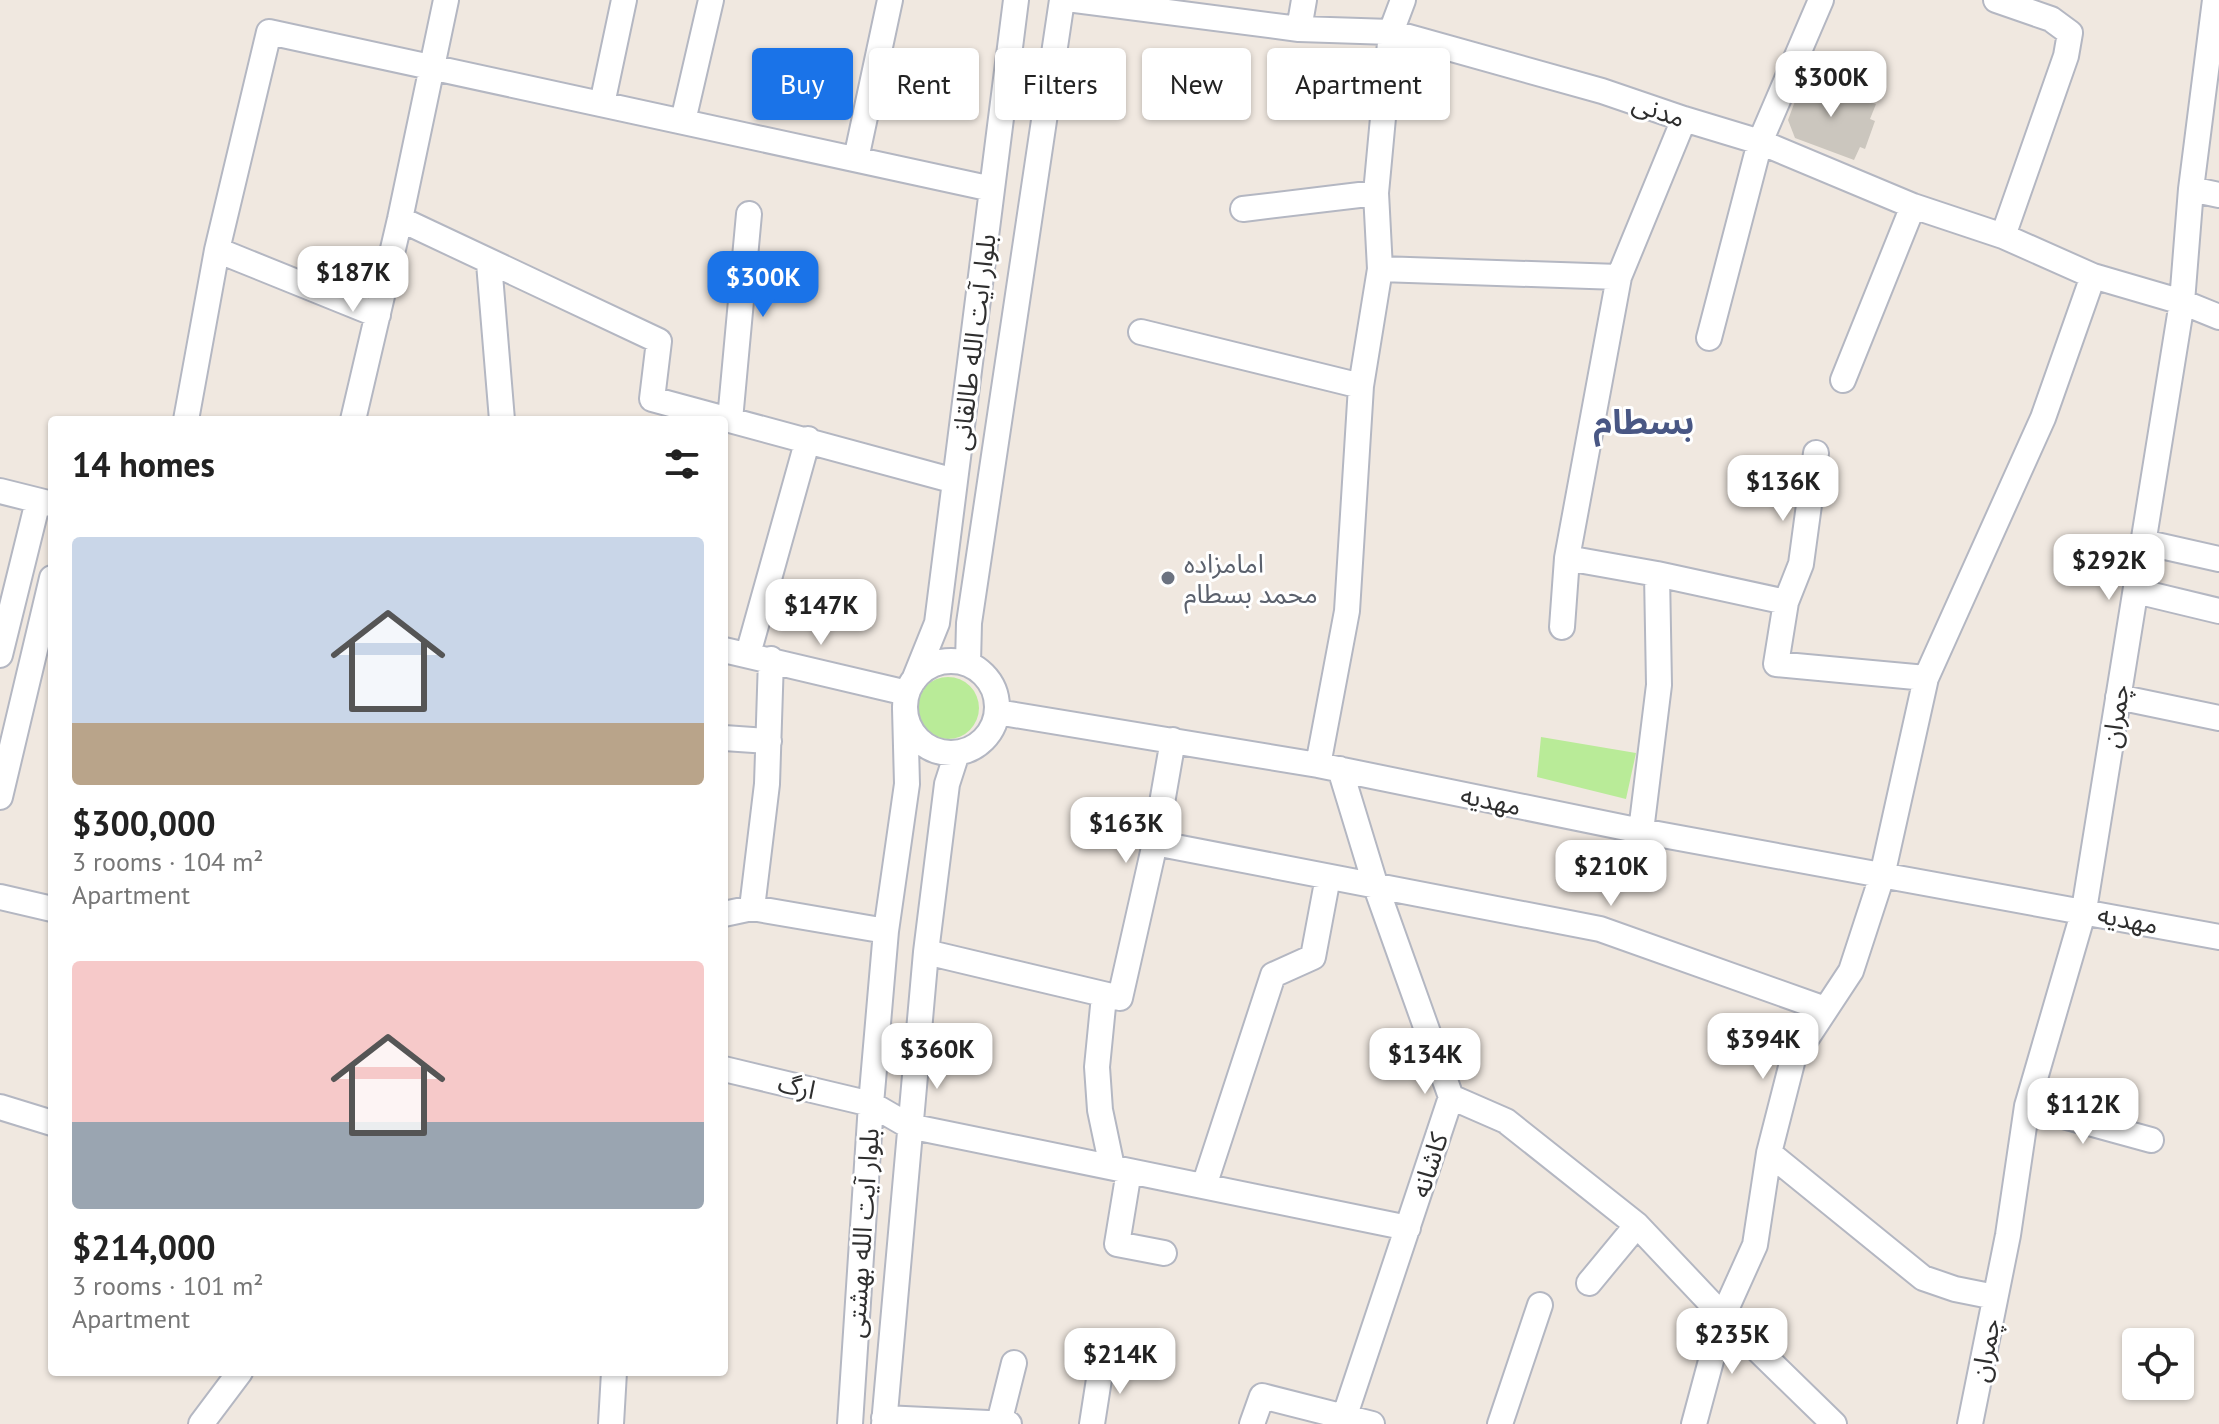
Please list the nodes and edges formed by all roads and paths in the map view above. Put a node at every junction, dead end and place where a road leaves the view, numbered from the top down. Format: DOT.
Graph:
graph roads {
  1 [pos="446,0"];
  2 [pos="624,0"];
  3 [pos="711,0"];
  4 [pos="890,0"];
  5 [pos="1016,0"];
  6 [pos="1062,0"];
  7 [pos="1075,0"];
  8 [pos="1304,0"];
  9 [pos="1403,0"];
  10 [pos="1821,0"];
  11 [pos="1996,0"];
  12 [pos="2215,0"];
  13 [pos="1299,29"];
  14 [pos="1391,32"];
  15 [pos="430,67"];
  16 [pos="602,104"];
  17 [pos="1684,119"];
  18 [pos="683,121"];
  19 [pos="1760,142"];
  20 [pos="856,159"];
  21 [pos="992,189"];
  22 [pos="2191,189"];
  23 [pos="1376,193"];
  24 [pos="2219,195"];
  25 [pos="1913,206"];
  26 [pos="1243,209"];
  27 [pos="749,214"];
  28 [pos="400,219"];
  29 [pos="2003,236"];
  30 [pos="217,250"];
  31 [pos="489,263"];
  32 [pos="1380,269"];
  33 [pos="2093,276"];
  34 [pos="1619,277"];
  35 [pos="2182,302"];
  36 [pos="378,315"];
  37 [pos="2219,317"];
  38 [pos="1141,332"];
  39 [pos="1709,338"];
  40 [pos="1843,380"];
  41 [pos="1361,386"];
  42 [pos="187,416"];
  43 [pos="354,416"];
  44 [pos="502,416"];
  45 [pos="715,416"];
  46 [pos="730,420"];
  47 [pos="808,439"];
  48 [pos="1816,453"];
  49 [pos="955,481"];
  50 [pos="0,491"];
  51 [pos="45,503"];
  52 [pos="2143,542"];
  53 [pos="1567,558"];
  54 [pos="2219,559"];
  55 [pos="1657,574"];
  56 [pos="2136,591"];
  57 [pos="48,595"];
  58 [pos="1786,602"];
  59 [pos="2219,611"];
  60 [pos="1562,627"];
  61 [pos="728,651"];
  62 [pos="0,655"];
  63 [pos="760,657"];
  64 [pos="968,663"];
  65 [pos="1926,678"];
  66 [pos="909,694"];
  67 [pos="2118,697"];
  68 [pos="997,712"];
  69 [pos="2219,718"];
  70 [pos="728,738"];
  71 [pos="1173,740"];
  72 [pos="769,741"];
  73 [pos="957,753"];
  74 [pos="1329,767"];
  75 [pos="0,797"];
  76 [pos="1641,831"];
  77 [pos="1155,843"];
  78 [pos="1882,876"];
  79 [pos="1328,877"];
  80 [pos="1376,887"];
  81 [pos="0,897"];
  82 [pos="48,908"];
  83 [pos="752,908"];
  84 [pos="2084,910"];
  85 [pos="728,913"];
  86 [pos="886,931"];
  87 [pos="2219,937"];
  88 [pos="926,952"];
  89 [pos="1104,996"];
  90 [pos="1825,1009"];
  91 [pos="728,1070"];
  92 [pos="1451,1097"];
  93 [pos="871,1104"];
  94 [pos="2027,1106"];
  95 [pos="0,1107"];
  96 [pos="48,1122"];
  97 [pos="909,1126"];
  98 [pos="2151,1140"];
  99 [pos="1769,1153"];
  100 [pos="1120,1169"];
  101 [pos="1204,1186"];
  102 [pos="1637,1225"];
  103 [pos="1408,1228"];
  104 [pos="1164,1253"];
  105 [pos="1589,1283"];
  106 [pos="1995,1297"];
  107 [pos="1540,1305"];
  108 [pos="1723,1316"];
  109 [pos="1102,1360"];
  110 [pos="1014,1363"];
  111 [pos="237,1376"];
  112 [pos="611,1376"];
  113 [pos="884,1421"];
  114 [pos="1343,1421"];
  115 [pos="999,1423"];
  116 [pos="201,1424"];
  117 [pos="611,1424"];
  118 [pos="850,1424"];
  119 [pos="1009,1424"];
  120 [pos="1092,1424"];
  121 [pos="1252,1424"];
  122 [pos="1372,1424"];
  123 [pos="1500,1424"];
  124 [pos="1694,1424"];
  125 [pos="1834,1424"];
  126 [pos="1970,1424"];
  1 -- 15 [label="street"];
  2 -- 16 [label="street"];
  3 -- 18 [label="street"];
  4 -- 20 [label="street"];
  5 -- 21 [label="street, بلوار آیت الله طالقانی"];
  6 -- 64 [label="street, بلوار آیت الله طالقانی"];
  7 -- 13 [label="street, مدنی"];
  8 -- 13 [label="street"];
  9 -- 14 [label="street"];
  10 -- 19 [label="street"];
  11 -- 29 [label="street"];
  12 -- 22 [label="street, چمران"];
  13 -- 14 [label="street, مدنی"];
  14 -- 17 [label="street, مدنی"];
  14 -- 23 [label="street"];
  15 -- 16 [label="street"];
  15 -- 28 [label="street"];
  15 -- 30 [label="street"];
  16 -- 18 [label="street"];
  17 -- 19 [label="street, مدنی"];
  17 -- 34 [label="street"];
  18 -- 20 [label="street"];
  19 -- 25 [label="street, مدنی"];
  19 -- 39 [label="street"];
  20 -- 21 [label="street"];
  21 -- 49 [label="street, بلوار آیت الله طالقانی"];
  22 -- 24 [label="street"];
  22 -- 35 [label="street, چمران"];
  23 -- 26 [label="street"];
  23 -- 32 [label="street"];
  25 -- 29 [label="street, مدنی"];
  25 -- 40 [label="street"];
  27 -- 46 [label="street"];
  28 -- 31 [label="street"];
  28 -- 36 [label="street"];
  29 -- 33 [label="street, مدنی"];
  30 -- 36 [label="street"];
  30 -- 42 [label="street"];
  31 -- 44 [label="street"];
  31 -- 45 [label="street"];
  32 -- 34 [label="street"];
  32 -- 41 [label="street"];
  33 -- 35 [label="street, مدنی"];
  33 -- 65 [label="street"];
  34 -- 53 [label="street"];
  35 -- 37 [label="street, مدنی"];
  35 -- 52 [label="street, چمران"];
  36 -- 43 [label="street"];
  38 -- 41 [label="street"];
  41 -- 74 [label="street"];
  46 -- 47 [label="street"];
  47 -- 49 [label="street"];
  47 -- 63 [label="street"];
  48 -- 58 [label="street"];
  49 -- 66 [label="street, بلوار آیت الله طالقانی"];
  50 -- 51 [label="street"];
  51 -- 62 [label="street"];
  52 -- 54 [label="street"];
  52 -- 56 [label="street, چمران"];
  53 -- 55 [label="street"];
  53 -- 60 [label="street"];
  55 -- 58 [label="street"];
  55 -- 76 [label="street"];
  56 -- 59 [label="street"];
  56 -- 67 [label="street, چمران"];
  57 -- 75 [label="street"];
  58 -- 65 [label="street"];
  61 -- 63 [label="street"];
  63 -- 66 [label="street"];
  63 -- 72 [label="street"];
  64 -- 66 [label="street"];
  64 -- 68 [label="street"];
  65 -- 78 [label="street"];
  66 -- 73 [label="street"];
  66 -- 86 [label="street, بلوار آیت الله بهشتی"];
  67 -- 69 [label="street"];
  67 -- 84 [label="street, چمران"];
  68 -- 71 [label="street, مهدیه"];
  68 -- 73 [label="street"];
  70 -- 72 [label="street"];
  71 -- 74 [label="street, مهدیه"];
  71 -- 77 [label="street"];
  72 -- 83 [label="street"];
  73 -- 88 [label="street, بلوار آیت الله بهشتی"];
  74 -- 76 [label="street, مهدیه"];
  74 -- 80 [label="street, کاشانه"];
  76 -- 78 [label="street, مهدیه"];
  77 -- 79 [label="street"];
  77 -- 89 [label="street"];
  78 -- 84 [label="street, مهدیه"];
  78 -- 90 [label="street"];
  79 -- 80 [label="street"];
  79 -- 101 [label="street"];
  80 -- 90 [label="street"];
  80 -- 92 [label="street, کاشانه"];
  81 -- 82 [label="street"];
  83 -- 85 [label="street"];
  83 -- 86 [label="street"];
  84 -- 87 [label="street, مهدیه"];
  84 -- 94 [label="street, چمران"];
  86 -- 93 [label="street, بلوار آیت الله بهشتی"];
  88 -- 89 [label="street"];
  88 -- 97 [label="street, بلوار آیت الله بهشتی"];
  89 -- 100 [label="street"];
  90 -- 99 [label="street"];
  91 -- 93 [label="street, ارگ"];
  92 -- 102 [label="street"];
  92 -- 103 [label="street, کاشانه"];
  93 -- 97 [label="street, ارگ"];
  93 -- 118 [label="street, بلوار آیت الله بهشتی"];
  94 -- 98 [label="street"];
  94 -- 106 [label="street, چمران"];
  95 -- 96 [label="street"];
  97 -- 100 [label="street, ارگ"];
  97 -- 113 [label="street, بلوار آیت الله بهشتی"];
  99 -- 106 [label="street"];
  99 -- 108 [label="street"];
  100 -- 101 [label="street, ارگ"];
  100 -- 104 [label="street"];
  101 -- 103 [label="street, ارگ"];
  102 -- 105 [label="street"];
  102 -- 108 [label="street"];
  103 -- 114 [label="street, کاشانه"];
  106 -- 126 [label="street, چمران"];
  107 -- 123 [label="street"];
  108 -- 124 [label="street"];
  108 -- 125 [label="street"];
  109 -- 120 [label="street"];
  110 -- 115 [label="street"];
  111 -- 116 [label="street"];
  112 -- 117 [label="street"];
  113 -- 115 [label="street"];
  114 -- 121 [label="street"];
  114 -- 122 [label="street"];
  115 -- 119 [label="street"];
}
